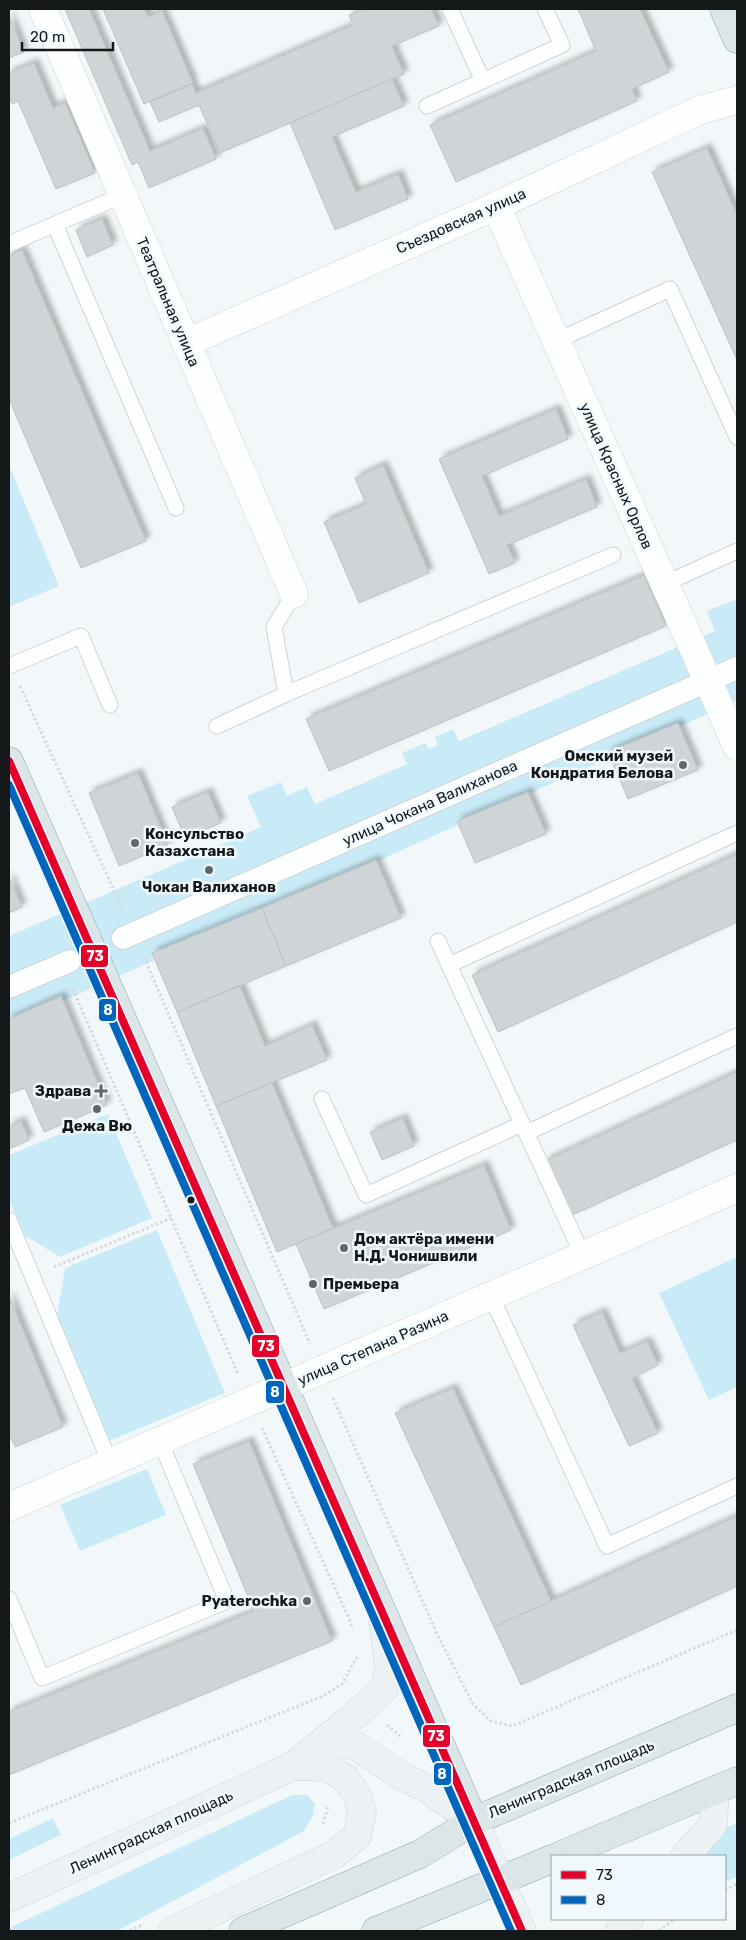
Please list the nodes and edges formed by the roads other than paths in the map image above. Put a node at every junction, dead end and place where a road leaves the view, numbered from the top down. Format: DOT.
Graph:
graph roads {
  1 [pos="43,9"];
  2 [pos="450,9"];
  3 [pos="546,9"];
  4 [pos="724,9"];
  5 [pos="737,39"];
  6 [pos="483,81"];
  7 [pos="737,100"];
  8 [pos="427,106"];
  9 [pos="123,195"];
  10 [pos="496,206"];
  11 [pos="55,224"];
  12 [pos="9,244"];
  13 [pos="556,341"];
  14 [pos="186,344"];
  15 [pos="737,437"];
  16 [pos="176,508"];
  17 [pos="737,550"];
  18 [pos="613,555"];
  19 [pos="664,584"];
  20 [pos="294,594"];
  21 [pos="10,665"];
  22 [pos="737,668"];
  23 [pos="707,681"];
  24 [pos="286,694"];
  25 [pos="110,705"];
  26 [pos="216,726"];
  27 [pos="737,746"];
  28 [pos="9,761"];
  29 [pos="737,832"];
  30 [pos="128,935"];
  31 [pos="438,941"];
  32 [pos="66,962"];
  33 [pos="449,965"];
  34 [pos="9,987"];
  35 [pos="737,1036"];
  36 [pos="322,1099"];
  37 [pos="524,1128"];
  38 [pos="737,1188"];
  39 [pos="9,1220"];
  40 [pos="583,1256"];
  41 [pos="492,1296"];
  42 [pos="283,1387"];
  43 [pos="160,1441"];
  44 [pos="110,1463"];
  45 [pos="737,1486"];
  46 [pos="9,1507"];
  47 [pos="9,1598"];
  48 [pos="381,1611"];
  49 [pos="737,1708"];
  50 [pos="319,1746"];
  51 [pos="293,1766"];
  52 [pos="726,1786"];
  53 [pos="474,1821"];
  54 [pos="562,1855"];
  55 [pos="686,1855"];
  56 [pos="551,1859"];
  57 [pos="500,1882"];
  58 [pos="9,1898"];
  59 [pos="629,1920"];
  60 [pos="172,1931"];
  61 [pos="243,1931"];
  62 [pos="376,1931"];
  63 [pos="522,1931"];
  64 [pos="619,1931"];
  1 -- 9 [label="street, Театральная улица"];
  2 -- 6 [label="lane"];
  3 -- 6 [label="lane"];
  4 -- 5 [label="main road"];
  6 -- 8 [label="lane"];
  7 -- 10 [label="street, Съездовская улица"];
  9 -- 11 [label="lane"];
  9 -- 14 [label="street, Театральная улица"];
  10 -- 13 [label="street, улица Красных Орлов"];
  10 -- 14 [label="street, Съездовская улица"];
  11 -- 12 [label="lane"];
  11 -- 16 [label="lane"];
  13 -- 15 [label="lane"];
  13 -- 19 [label="street, улица Красных Орлов"];
  14 -- 20 [label="street, Театральная улица"];
  17 -- 19 [label="lane"];
  18 -- 24 [label="lane"];
  19 -- 23 [label="street, улица Красных Орлов"];
  20 -- 24 [label="lane"];
  21 -- 25 [label="lane"];
  22 -- 23 [label="street, улица Чокана Валиханова"];
  23 -- 27 [label="street, улица Красных Орлов"];
  23 -- 30 [label="street, улица Чокана Валиханова"];
  24 -- 26 [label="lane"];
  28 -- 42 [label="main road"];
  29 -- 33 [label="lane"];
  31 -- 33 [label="lane"];
  32 -- 34 [label="street"];
  33 -- 37 [label="lane"];
  35 -- 37 [label="lane"];
  36 -- 37 [label="lane"];
  37 -- 40 [label="lane"];
  38 -- 40 [label="street, улица Степана Разина"];
  39 -- 44 [label="lane"];
  40 -- 41 [label="street, улица Степана Разина"];
  41 -- 42 [label="street, улица Степана Разина"];
  41 -- 45 [label="lane"];
  42 -- 43 [label="street, улица Степана Разина"];
  42 -- 48 [label="main road"];
  43 -- 44 [label="street, улица Степана Разина"];
  43 -- 47 [label="lane"];
  44 -- 46 [label="street, улица Степана Разина"];
  48 -- 50 [label="main road"];
  48 -- 53 [label="main road"];
  49 -- 53 [label="main road, Ленинградская площадь"];
  50 -- 51 [label="main road"];
  50 -- 53 [label="main road"];
  51 -- 58 [label="main road, Ленинградская площадь"];
  51 -- 60 [label="main road"];
  52 -- 54 [label="main road"];
  52 -- 55 [label="main road"];
  53 -- 57 [label="main road"];
  53 -- 61 [label="main road, Ленинградская площадь"];
  56 -- 57 [label="main road"];
  57 -- 62 [label="main road"];
  57 -- 63 [label="main road"];
  59 -- 64 [label="main road"];
}
